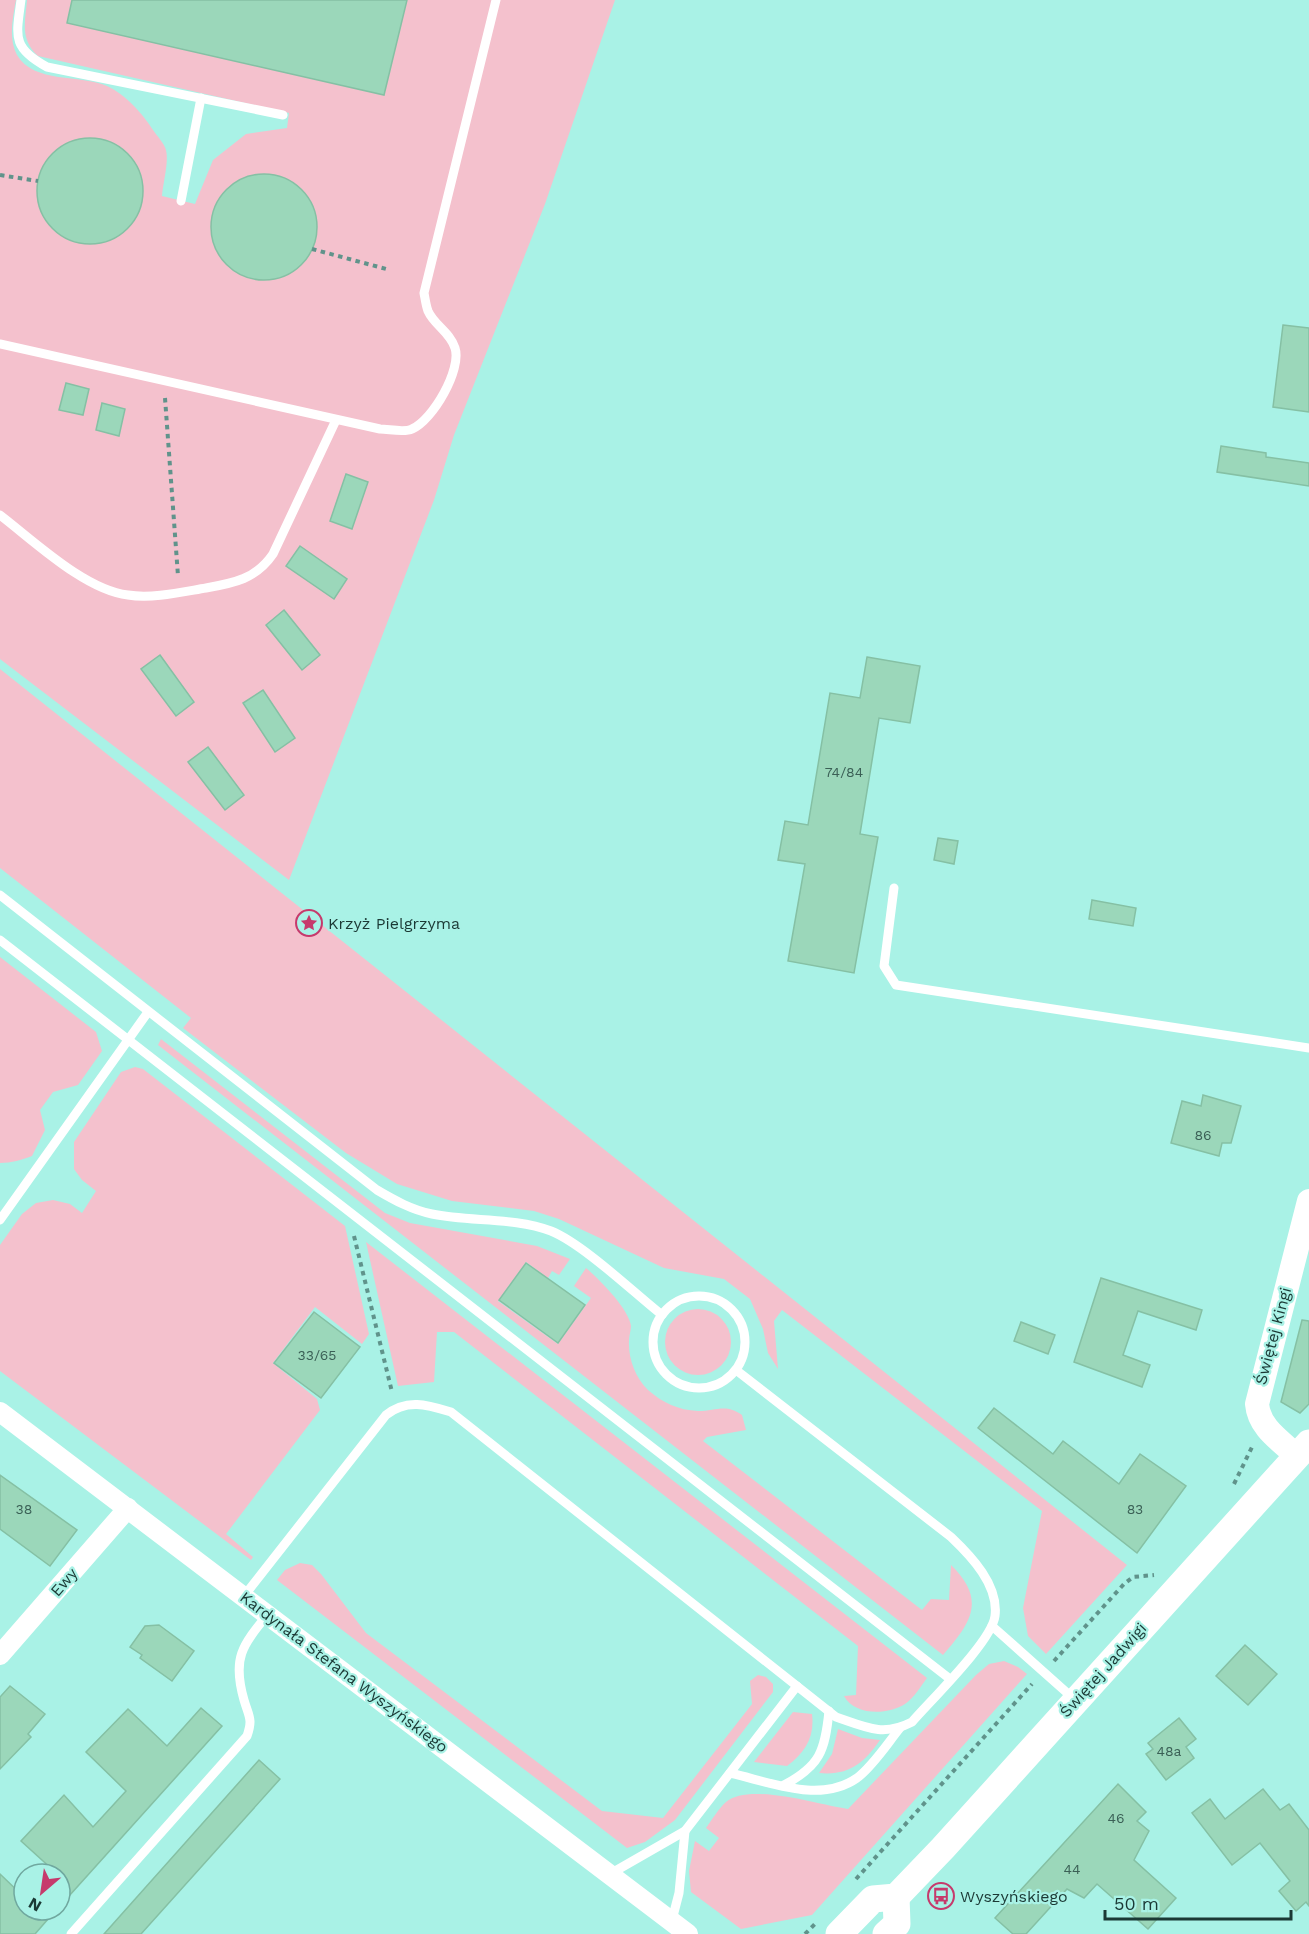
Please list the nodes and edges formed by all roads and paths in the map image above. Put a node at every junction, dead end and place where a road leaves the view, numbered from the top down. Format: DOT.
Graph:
graph roads {
  1 [pos="21,0"];
  2 [pos="496,0"];
  3 [pos="201,98"];
  4 [pos="283,116"];
  5 [pos="0,175"];
  6 [pos="38,181"];
  7 [pos="180,201"];
  8 [pos="312,249"];
  9 [pos="390,270"];
  10 [pos="0,344"];
  11 [pos="164,381"];
  12 [pos="336,420"];
  13 [pos="0,515"];
  14 [pos="179,592"];
  15 [pos="894,888"];
  16 [pos="0,895"];
  17 [pos="0,940"];
  18 [pos="148,1012"];
  19 [pos="128,1040"];
  20 [pos="1309,1048"];
  21 [pos="1309,1201"];
  22 [pos="0,1220"];
  23 [pos="362,1267"];
  24 [pos="662,1315"];
  25 [pos="736,1370"];
  26 [pos="395,1407"];
  27 [pos="0,1412"];
  28 [pos="1265,1428"];
  29 [pos="1303,1450"];
  30 [pos="1230,1489"];
  31 [pos="128,1508"];
  32 [pos="1158,1573"];
  33 [pos="244,1596"];
  34 [pos="268,1614"];
  35 [pos="992,1626"];
  36 [pos="0,1655"];
  37 [pos="1043,1672"];
  38 [pos="950,1679"];
  39 [pos="797,1686"];
  40 [pos="1076,1701"];
  41 [pos="829,1711"];
  42 [pos="900,1728"];
  43 [pos="730,1773"];
  44 [pos="784,1785"];
  45 [pos="684,1831"];
  46 [pos="610,1874"];
  47 [pos="850,1886"];
  48 [pos="896,1897"];
  49 [pos="671,1921"];
  50 [pos="830,1926"];
  51 [pos="71,1934"];
  52 [pos="688,1934"];
  53 [pos="805,1934"];
  54 [pos="886,1934"];
  1 -- 3 [label="lane"];
  2 -- 12 [label="lane"];
  3 -- 4 [label="lane"];
  3 -- 7 [label="lane"];
  5 -- 6 [label="path"];
  8 -- 9 [label="path"];
  10 -- 11 [label="lane"];
  11 -- 12 [label="lane"];
  11 -- 14 [label="path"];
  12 -- 14 [label="lane"];
  13 -- 14 [label="lane"];
  15 -- 20 [label="lane"];
  16 -- 18 [label="lane"];
  17 -- 19 [label="lane"];
  18 -- 19 [label="lane"];
  18 -- 24 [label="lane"];
  19 -- 22 [label="lane"];
  19 -- 38 [label="lane"];
  21 -- 28 [label="street, Świętej Kingi"];
  23 -- 26 [label="path"];
  24 -- 25 [label="lane"];
  24 -- 25 [label="lane"];
  25 -- 35 [label="lane"];
  26 -- 33 [label="lane"];
  26 -- 39 [label="lane"];
  27 -- 31 [label="street, Kardynała Stefana Wyszyńskiego"];
  28 -- 29 [label="street"];
  28 -- 30 [label="path"];
  29 -- 40 [label="main road, Świętej Jadwigi"];
  31 -- 33 [label="street, Kardynała Stefana Wyszyńskiego"];
  31 -- 36 [label="street, Ewy"];
  32 -- 37 [label="path"];
  33 -- 34 [label="street, Kardynała Stefana Wyszyńskiego"];
  34 -- 46 [label="street, Kardynała Stefana Wyszyńskiego"];
  34 -- 51 [label="lane"];
  35 -- 37 [label="lane"];
  35 -- 38 [label="lane"];
  37 -- 40 [label="lane"];
  37 -- 47 [label="path"];
  38 -- 42 [label="lane"];
  39 -- 41 [label="lane"];
  39 -- 43 [label="lane"];
  40 -- 48 [label="main road, Świętej Jadwigi"];
  41 -- 42 [label="lane"];
  41 -- 44 [label="lane"];
  42 -- 44 [label="lane"];
  43 -- 44 [label="lane"];
  43 -- 45 [label="lane"];
  45 -- 46 [label="lane"];
  45 -- 49 [label="lane"];
  46 -- 49 [label="street, Kardynała Stefana Wyszyńskiego"];
  48 -- 50 [label="main road"];
  48 -- 54 [label="main road"];
  49 -- 52 [label="street, Kardynała Stefana Wyszyńskiego"];
  50 -- 53 [label="path"];
}
